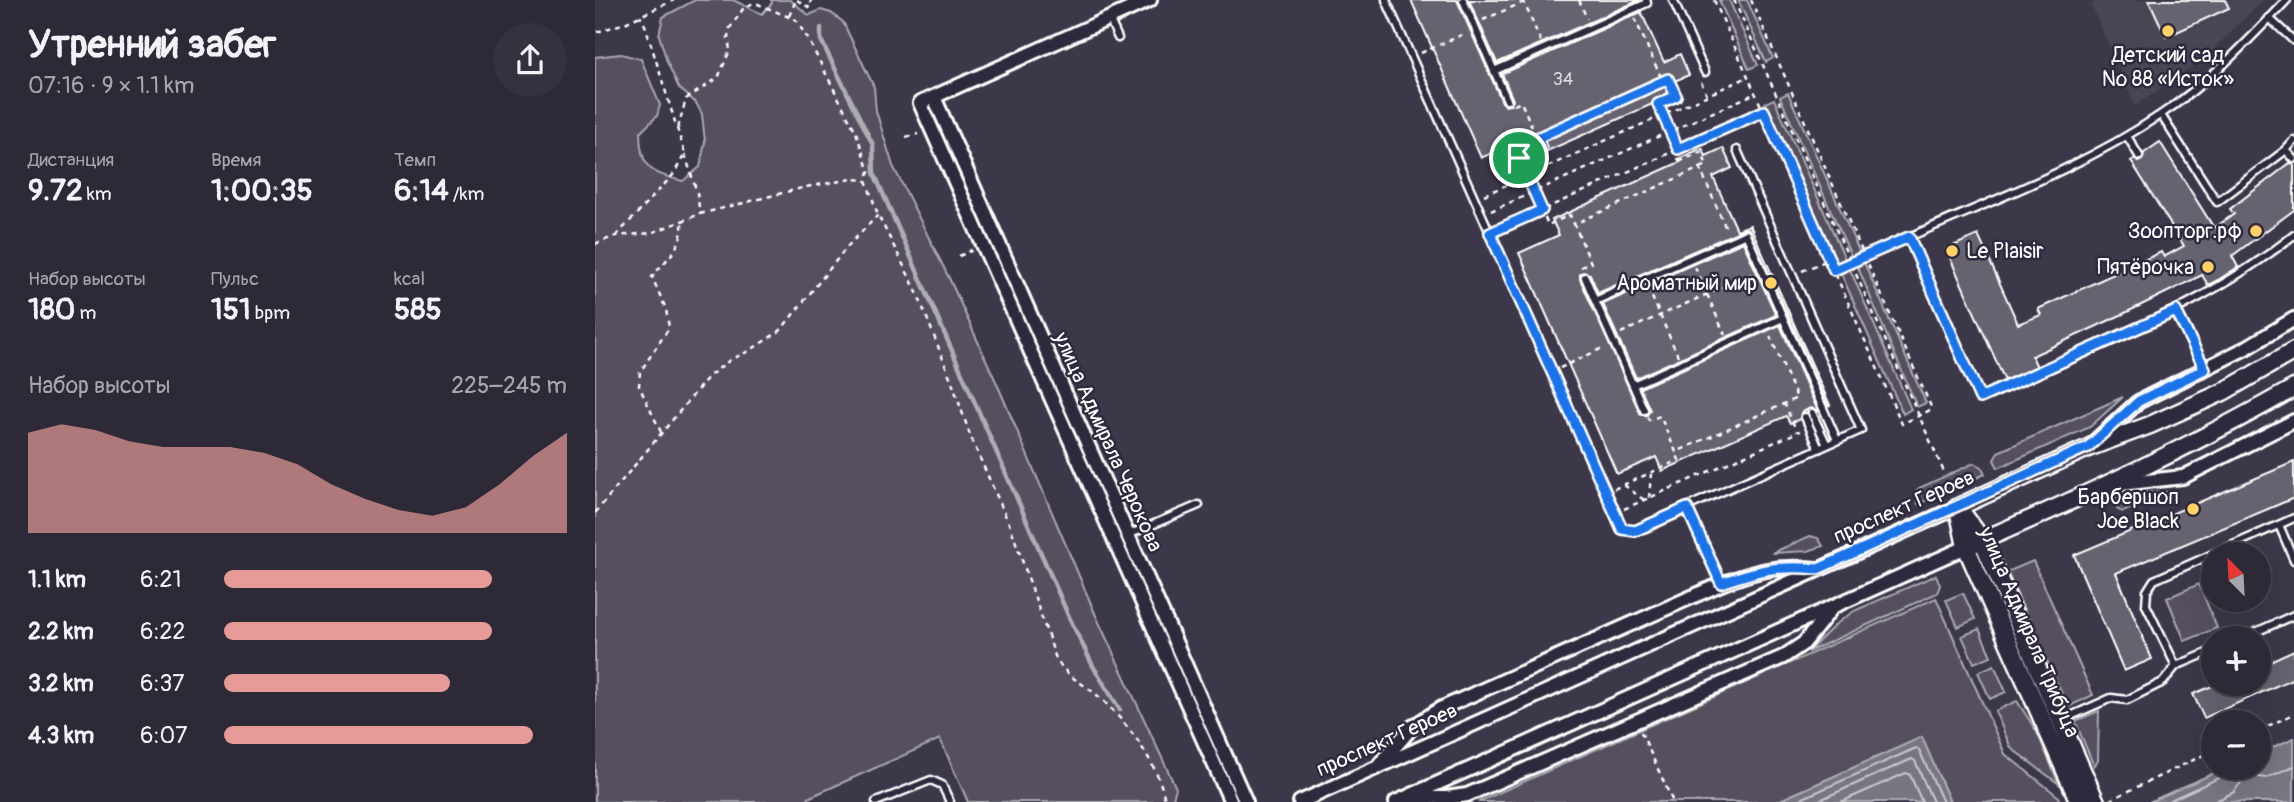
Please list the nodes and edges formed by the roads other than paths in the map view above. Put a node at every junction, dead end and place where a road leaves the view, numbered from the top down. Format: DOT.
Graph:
graph roads {
  1 [pos="1150,0"];
  2 [pos="1386,0"];
  3 [pos="1463,0"];
  4 [pos="1646,0"];
  5 [pos="1673,0"];
  6 [pos="2287,0"];
  7 [pos="1109,18"];
  8 [pos="2269,19"];
  9 [pos="1118,38"];
  10 [pos="2294,41"];
  11 [pos="1495,71"];
  12 [pos="1705,72"];
  13 [pos="934,97"];
  14 [pos="1507,100"];
  15 [pos="2161,115"];
  16 [pos="2127,136"];
  17 [pos="2294,141"];
  18 [pos="1737,150"];
  19 [pos="2286,150"];
  20 [pos="2139,156"];
  21 [pos="2294,159"];
  22 [pos="2294,236"];
  23 [pos="1585,277"];
  24 [pos="1595,301"];
  25 [pos="2176,311"];
  26 [pos="1783,318"];
  27 [pos="2294,319"];
  28 [pos="2294,351"];
  29 [pos="2205,369"];
  30 [pos="1633,385"];
  31 [pos="2294,388"];
  32 [pos="1644,410"];
  33 [pos="1812,413"];
  34 [pos="1804,417"];
  35 [pos="2294,421"];
  36 [pos="1837,440"];
  37 [pos="1827,445"];
  38 [pos="2088,447"];
  39 [pos="1819,449"];
  40 [pos="2101,486"];
  41 [pos="1199,505"];
  42 [pos="1958,507"];
  43 [pos="1687,508"];
  44 [pos="2294,518"];
  45 [pos="2279,525"];
  46 [pos="1128,535"];
  47 [pos="1982,540"];
  48 [pos="1966,547"];
  49 [pos="2294,560"];
  50 [pos="1818,569"];
  51 [pos="1721,583"];
  52 [pos="1833,606"];
  53 [pos="2294,615"];
  54 [pos="2269,626"];
  55 [pos="2201,655"];
  56 [pos="2176,666"];
  57 [pos="2060,720"];
  58 [pos="1378,767"];
  59 [pos="1401,800"];
  60 [pos="876,802"];
  61 [pos="950,802"];
  62 [pos="1231,802"];
  63 [pos="1245,802"];
  64 [pos="1300,802"];
  65 [pos="2079,802"];
  66 [pos="2096,802"];
  1 -- 7 [label="street"];
  2 -- 43 [label="lane"];
  3 -- 11 [label="lane"];
  4 -- 11 [label="lane"];
  5 -- 12 [label="lane"];
  6 -- 8 [label="lane"];
  7 -- 9 [label="lane"];
  7 -- 13 [label="street"];
  8 -- 10 [label="lane"];
  8 -- 15 [label="lane"];
  11 -- 14 [label="lane"];
  13 -- 46 [label="street, улица Адмирала Черокова"];
  13 -- 62 [label="street, улица Адмирала Черокова"];
  15 -- 16 [label="lane"];
  15 -- 19 [label="lane"];
  16 -- 20 [label="lane"];
  16 -- 25 [label="lane"];
  17 -- 19 [label="lane"];
  18 -- 36 [label="lane"];
  19 -- 21 [label="lane"];
  22 -- 25 [label="lane"];
  23 -- 24 [label="lane"];
  24 -- 26 [label="lane"];
  24 -- 30 [label="lane"];
  25 -- 29 [label="lane"];
  26 -- 30 [label="lane"];
  26 -- 36 [label="lane"];
  27 -- 29 [label="street"];
  28 -- 38 [label="street, проспект Героев"];
  29 -- 38 [label="street"];
  30 -- 32 [label="lane"];
  31 -- 40 [label="street"];
  33 -- 37 [label="lane"];
  34 -- 39 [label="lane"];
  35 -- 40 [label="street"];
  36 -- 37 [label="lane"];
  37 -- 39 [label="lane"];
  38 -- 42 [label="street, проспект Героев"];
  39 -- 43 [label="lane"];
  40 -- 47 [label="street"];
  41 -- 46 [label="lane"];
  42 -- 47 [label="street, улица Адмирала Трибуца"];
  42 -- 48 [label="street, улица Адмирала Трибуца"];
  42 -- 50 [label="street, проспект Героев"];
  43 -- 51 [label="lane"];
  44 -- 45 [label="lane"];
  45 -- 49 [label="lane"];
  45 -- 56 [label="lane"];
  46 -- 63 [label="street, улица Адмирала Черокова"];
  47 -- 48 [label="street"];
  47 -- 57 [label="street, улица Адмирала Трибуца"];
  48 -- 52 [label="street"];
  48 -- 65 [label="street, улица Адмирала Трибуца"];
  50 -- 51 [label="street"];
  50 -- 58 [label="street, проспект Героев"];
  51 -- 58 [label="street"];
  52 -- 59 [label="street"];
  52 -- 59 [label="street"];
  53 -- 54 [label="lane"];
  55 -- 56 [label="lane"];
  56 -- 57 [label="lane"];
  57 -- 66 [label="street, улица Адмирала Трибуца"];
  58 -- 64 [label="street, проспект Героев"];
  60 -- 61 [label="lane"];
}
